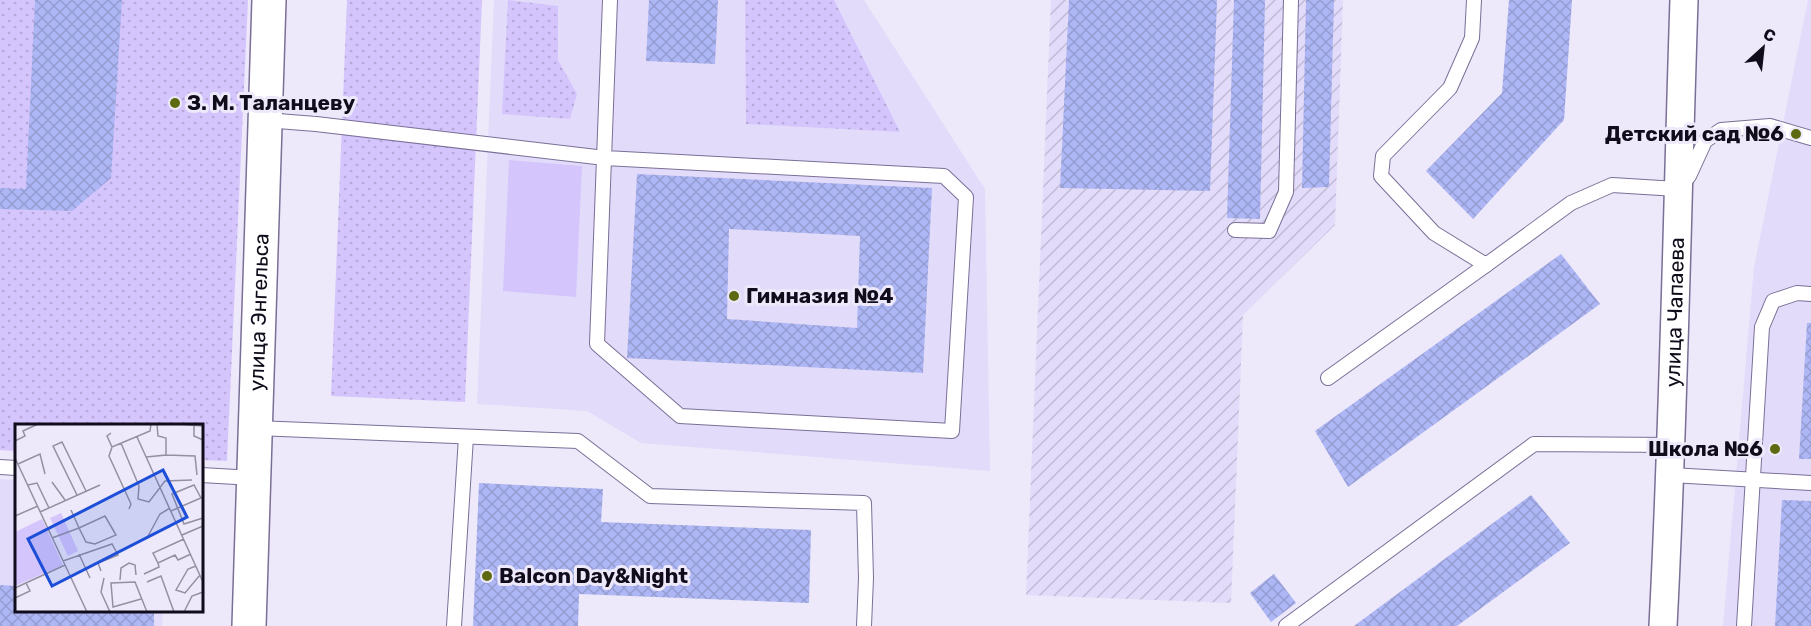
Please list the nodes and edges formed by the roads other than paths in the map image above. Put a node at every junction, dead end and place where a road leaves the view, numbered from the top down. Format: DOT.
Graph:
graph roads {
  1 [pos="269,0"];
  2 [pos="610,0"];
  3 [pos="1291,0"];
  4 [pos="1474,0"];
  5 [pos="1684,0"];
  6 [pos="266,120"];
  7 [pos="1811,138"];
  8 [pos="605,158"];
  9 [pos="1677,189"];
  10 [pos="1235,230"];
  11 [pos="1486,265"];
  12 [pos="1811,294"];
  13 [pos="1328,378"];
  14 [pos="256,428"];
  15 [pos="466,437"];
  16 [pos="1672,445"];
  17 [pos="0,467"];
  18 [pos="15,468"];
  19 [pos="202,475"];
  20 [pos="1671,476"];
  21 [pos="254,478"];
  22 [pos="1752,479"];
  23 [pos="1811,483"];
  24 [pos="249,626"];
  25 [pos="454,626"];
  26 [pos="864,626"];
  27 [pos="1286,626"];
  28 [pos="1663,626"];
  29 [pos="1744,626"];
  1 -- 6 [label="street, улица Энгельса"];
  2 -- 8 [label="lane"];
  3 -- 10 [label="lane"];
  4 -- 11 [label="lane"];
  5 -- 9 [label="street, улица Чапаева"];
  6 -- 8 [label="lane"];
  6 -- 14 [label="street, улица Энгельса"];
  7 -- 9 [label="lane"];
  8 -- 8 [label="lane"];
  9 -- 11 [label="lane"];
  9 -- 16 [label="street, улица Чапаева"];
  11 -- 13 [label="lane"];
  12 -- 22 [label="lane"];
  14 -- 15 [label="lane"];
  14 -- 21 [label="street, улица Энгельса"];
  15 -- 25 [label="lane"];
  15 -- 26 [label="lane"];
  16 -- 20 [label="street, улица Чапаева"];
  16 -- 27 [label="lane"];
  17 -- 18 [label="lane"];
  19 -- 21 [label="lane"];
  20 -- 22 [label="lane"];
  20 -- 28 [label="street, улица Чапаева"];
  21 -- 24 [label="street, улица Энгельса"];
  22 -- 23 [label="lane"];
  22 -- 29 [label="lane"];
}
